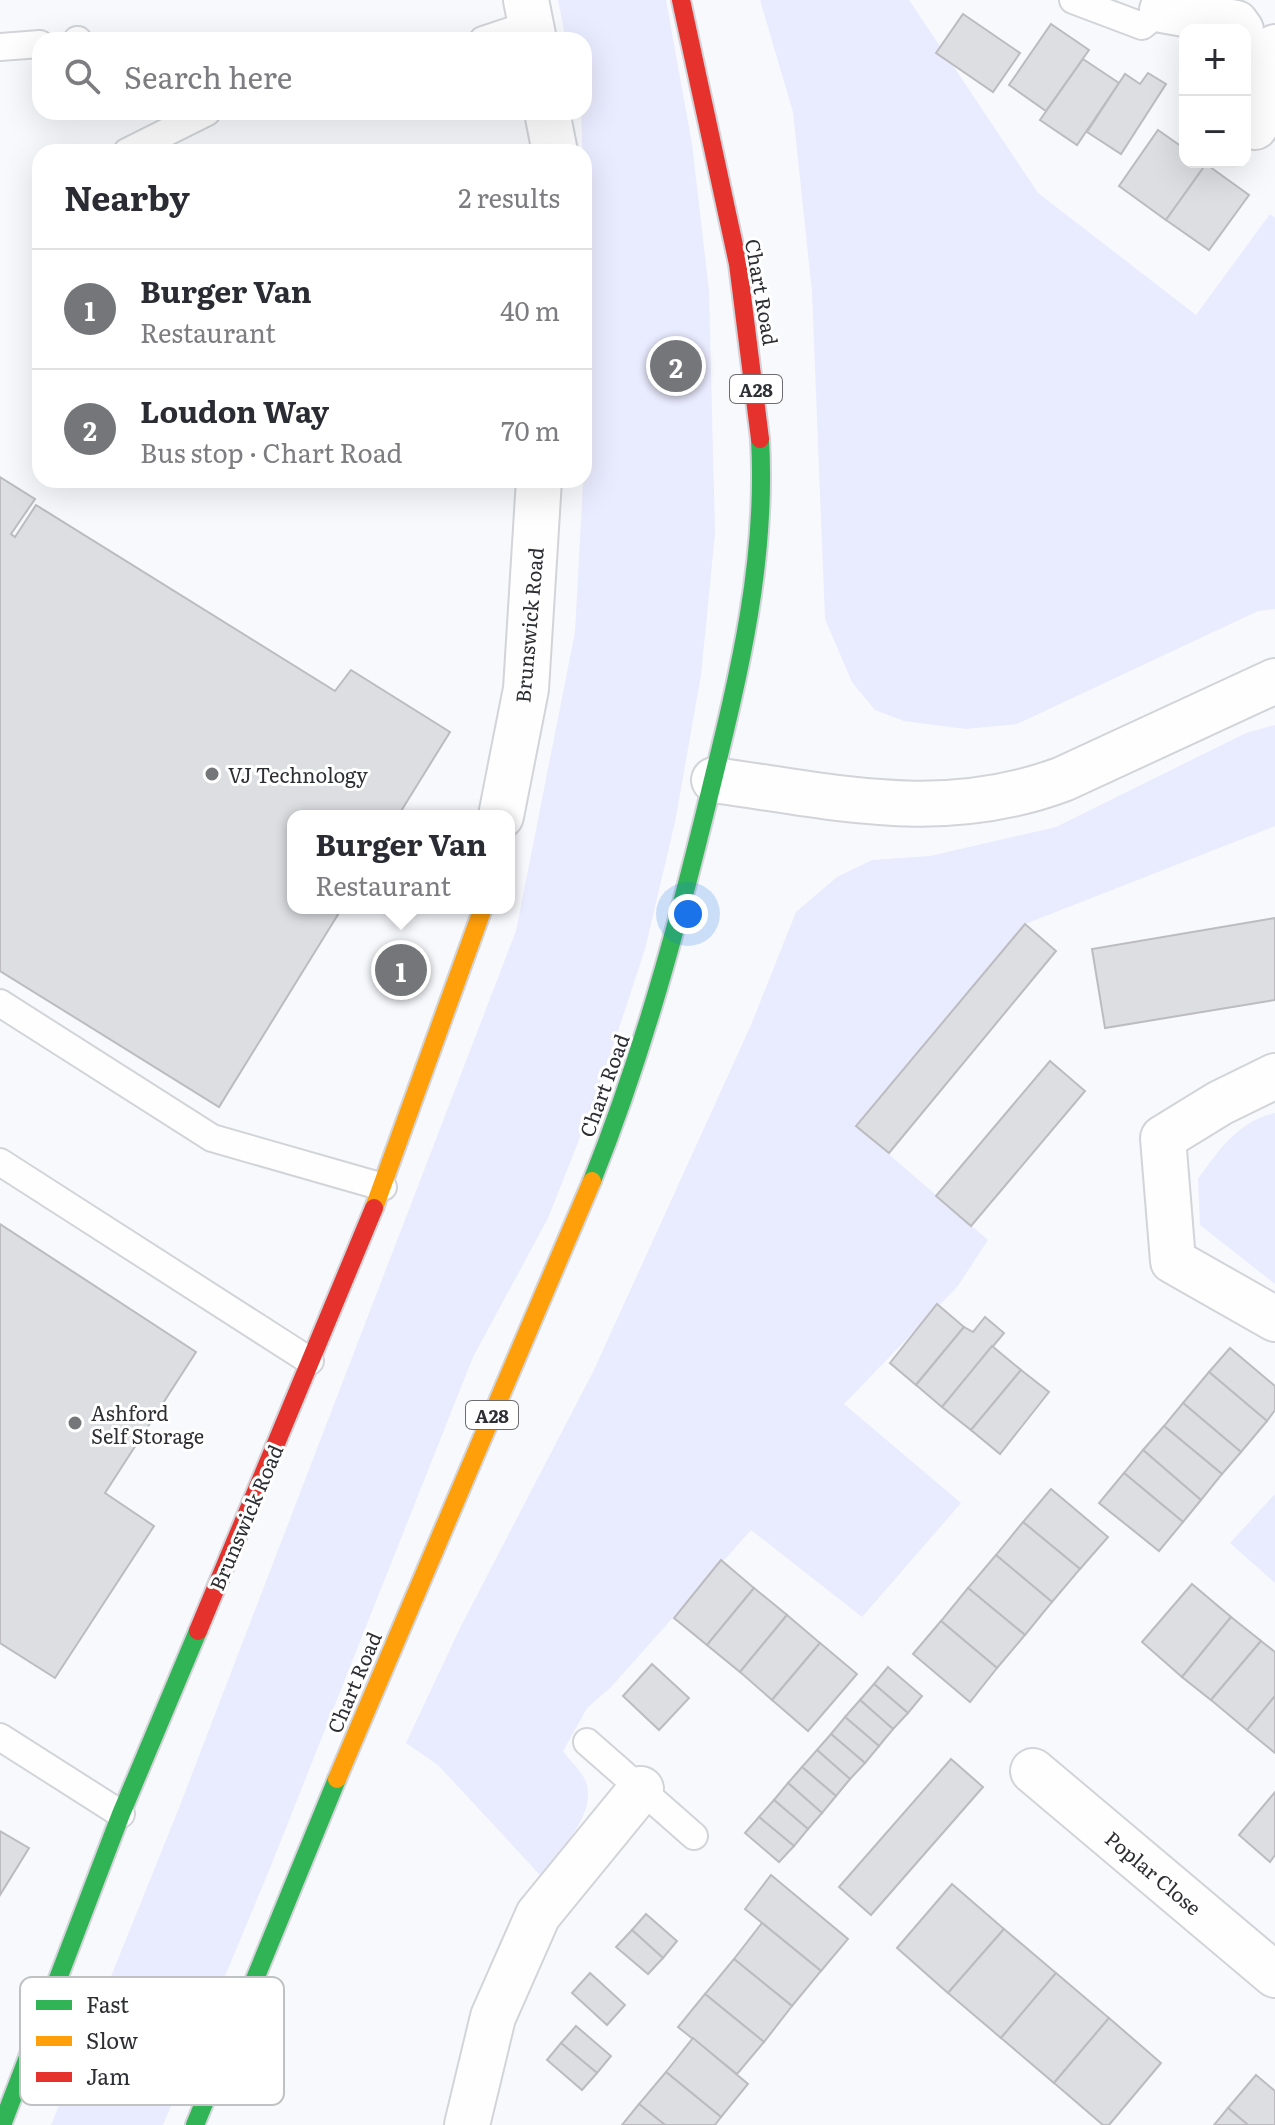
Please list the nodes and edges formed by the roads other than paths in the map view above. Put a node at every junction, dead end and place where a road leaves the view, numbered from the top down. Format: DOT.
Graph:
graph roads {
  1 [pos="681,0"];
  2 [pos="1073,0"];
  3 [pos="1162,10"];
  4 [pos="530,21"];
  5 [pos="503,32"];
  6 [pos="1256,42"];
  7 [pos="32,45"];
  8 [pos="0,47"];
  9 [pos="191,120"];
  10 [pos="549,120"];
  11 [pos="1255,127"];
  12 [pos="143,144"];
  13 [pos="553,144"];
  14 [pos="539,488"];
  15 [pos="1275,681"];
  16 [pos="714,780"];
  17 [pos="502,810"];
  18 [pos="481,914"];
  19 [pos="0,1003"];
  20 [pos="1275,1076"];
  21 [pos="0,1162"];
  22 [pos="383,1187"];
  23 [pos="1275,1319"];
  24 [pos="310,1361"];
  25 [pos="0,1737"];
  26 [pos="587,1742"];
  27 [pos="1033,1771"];
  28 [pos="641,1789"];
  29 [pos="121,1814"];
  30 [pos="694,1836"];
  31 [pos="1275,1975"];
  32 [pos="59,1977"];
  33 [pos="255,1977"];
  34 [pos="20,2078"];
  35 [pos="203,2105"];
  36 [pos="2,2125"];
  37 [pos="195,2125"];
  38 [pos="467,2125"];
  1 -- 16 [label="main road, Chart Road / A28"];
  2 -- 3 [label="lane"];
  3 -- 6 [label="street"];
  4 -- 5 [label="lane"];
  6 -- 11 [label="street"];
  7 -- 8 [label="lane"];
  9 -- 12 [label="lane"];
  10 -- 13 [label="street"];
  14 -- 17 [label="street, Brunswick Road"];
  15 -- 16 [label="street"];
  16 -- 33 [label="main road, Chart Road / A28"];
  18 -- 22 [label="main road, Brunswick Road"];
  19 -- 22 [label="lane"];
  20 -- 23 [label="street"];
  21 -- 24 [label="lane"];
  22 -- 24 [label="main road, Brunswick Road"];
  24 -- 29 [label="main road, Brunswick Road"];
  25 -- 29 [label="lane"];
  26 -- 28 [label="lane"];
  27 -- 31 [label="street, Poplar Close"];
  28 -- 30 [label="lane"];
  28 -- 38 [label="street"];
  29 -- 32 [label="main road, Brunswick Road"];
  34 -- 36 [label="main road, Brunswick Road"];
  35 -- 37 [label="main road, Chart Road / A28"];
}
